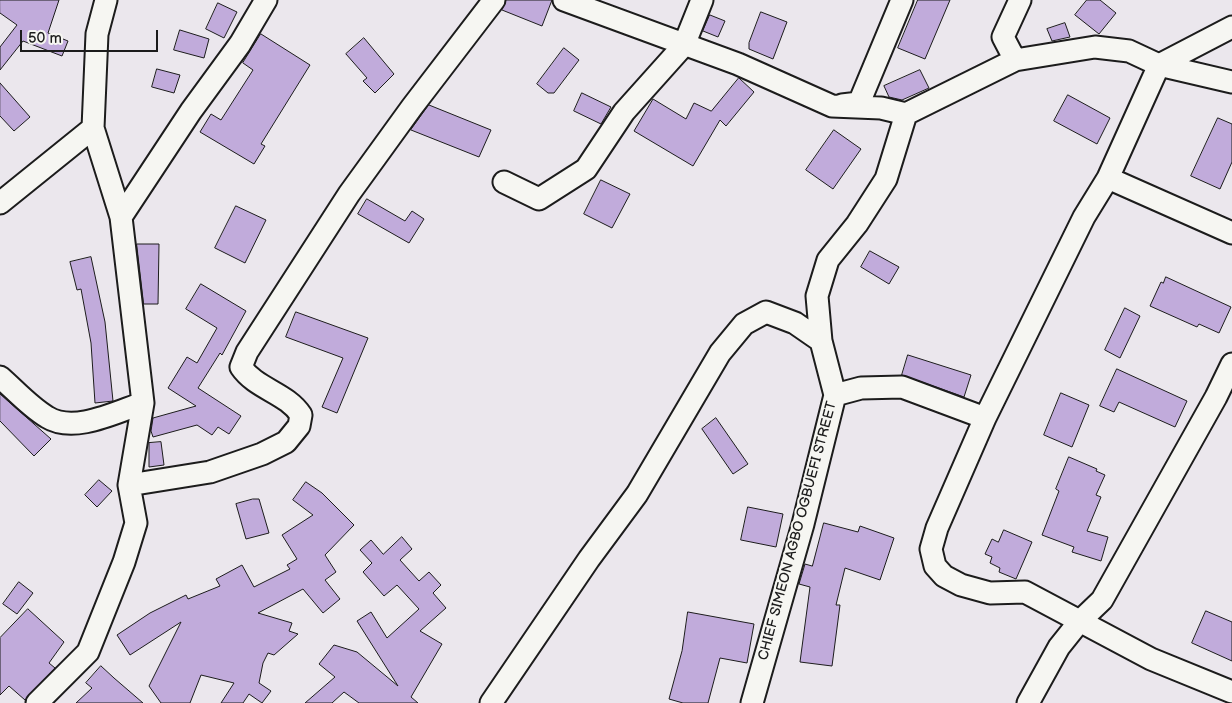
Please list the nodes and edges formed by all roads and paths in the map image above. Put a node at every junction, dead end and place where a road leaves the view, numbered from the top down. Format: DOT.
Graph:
graph roads {
  1 [pos="106,0"];
  2 [pos="266,0"];
  3 [pos="494,0"];
  4 [pos="564,0"];
  5 [pos="702,0"];
  6 [pos="902,0"];
  7 [pos="1020,0"];
  8 [pos="1232,27"];
  9 [pos="684,45"];
  10 [pos="1015,60"];
  11 [pos="1159,65"];
  12 [pos="1232,82"];
  13 [pos="832,106"];
  14 [pos="906,114"];
  15 [pos="93,128"];
  16 [pos="1108,178"];
  17 [pos="504,182"];
  18 [pos="0,203"];
  19 [pos="121,216"];
  20 [pos="1232,233"];
  21 [pos="821,341"];
  22 [pos="1232,364"];
  23 [pos="0,377"];
  24 [pos="835,395"];
  25 [pos="143,403"];
  26 [pos="985,418"];
  27 [pos="129,486"];
  28 [pos="1079,622"];
  29 [pos="1232,692"];
  30 [pos="37,703"];
  31 [pos="492,703"];
  32 [pos="752,703"];
  33 [pos="1028,703"];
  1 -- 15 [label="street"];
  2 -- 19 [label="street"];
  3 -- 27 [label="street"];
  4 -- 9 [label="street"];
  5 -- 9 [label="street"];
  6 -- 13 [label="street"];
  7 -- 10 [label="street"];
  8 -- 11 [label="street"];
  9 -- 13 [label="street"];
  9 -- 17 [label="street"];
  10 -- 11 [label="street"];
  10 -- 14 [label="street"];
  11 -- 12 [label="street"];
  11 -- 16 [label="street"];
  13 -- 14 [label="street"];
  14 -- 21 [label="street, CHIEF SIMEON AGBO OGBUEFI STREET"];
  15 -- 18 [label="street"];
  15 -- 19 [label="street"];
  16 -- 20 [label="street"];
  16 -- 26 [label="street"];
  19 -- 25 [label="street"];
  21 -- 24 [label="street, CHIEF SIMEON AGBO OGBUEFI STREET"];
  21 -- 31 [label="street"];
  22 -- 28 [label="street"];
  23 -- 25 [label="street"];
  24 -- 26 [label="street"];
  24 -- 32 [label="street, CHIEF SIMEON AGBO OGBUEFI STREET"];
  25 -- 27 [label="street"];
  26 -- 28 [label="street"];
  27 -- 30 [label="street"];
  28 -- 29 [label="street"];
  28 -- 33 [label="street"];
}
